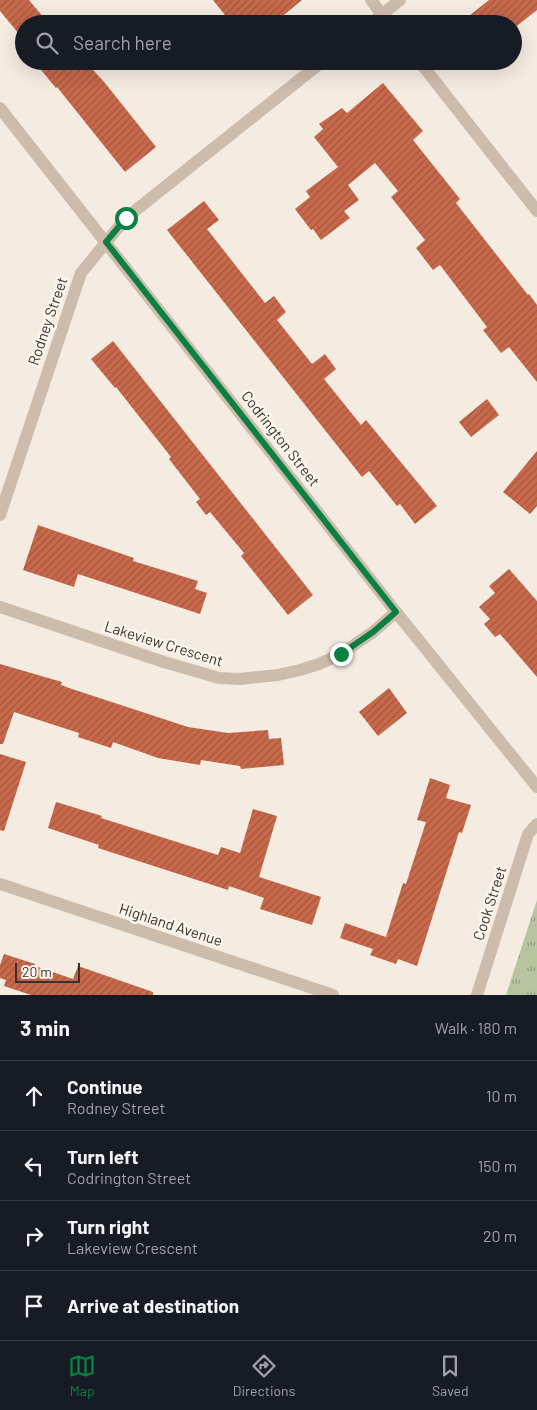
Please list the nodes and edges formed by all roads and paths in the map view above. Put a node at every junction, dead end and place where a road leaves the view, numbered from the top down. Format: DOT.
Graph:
graph roads {
  1 [pos="370,0"];
  2 [pos="400,0"];
  3 [pos="383,15"];
  4 [pos="389,15"];
  5 [pos="312,70"];
  6 [pos="426,70"];
  7 [pos="0,108"];
  8 [pos="537,210"];
  9 [pos="106,242"];
  10 [pos="0,515"];
  11 [pos="0,607"];
  12 [pos="396,612"];
  13 [pos="537,787"];
  14 [pos="537,824"];
  15 [pos="0,884"];
  16 [pos="333,995"];
  17 [pos="477,995"];
  1 -- 3 [label="street"];
  2 -- 4 [label="street"];
  5 -- 9 [label="street, Rodney Street"];
  6 -- 8 [label="street"];
  7 -- 9 [label="street, Codrington Street"];
  9 -- 10 [label="street, Rodney Street"];
  9 -- 12 [label="street, Codrington Street"];
  11 -- 12 [label="street, Lakeview Crescent"];
  12 -- 13 [label="street, Codrington Street"];
  14 -- 17 [label="street, Cook Street"];
  15 -- 16 [label="street, Highland Avenue"];
}
